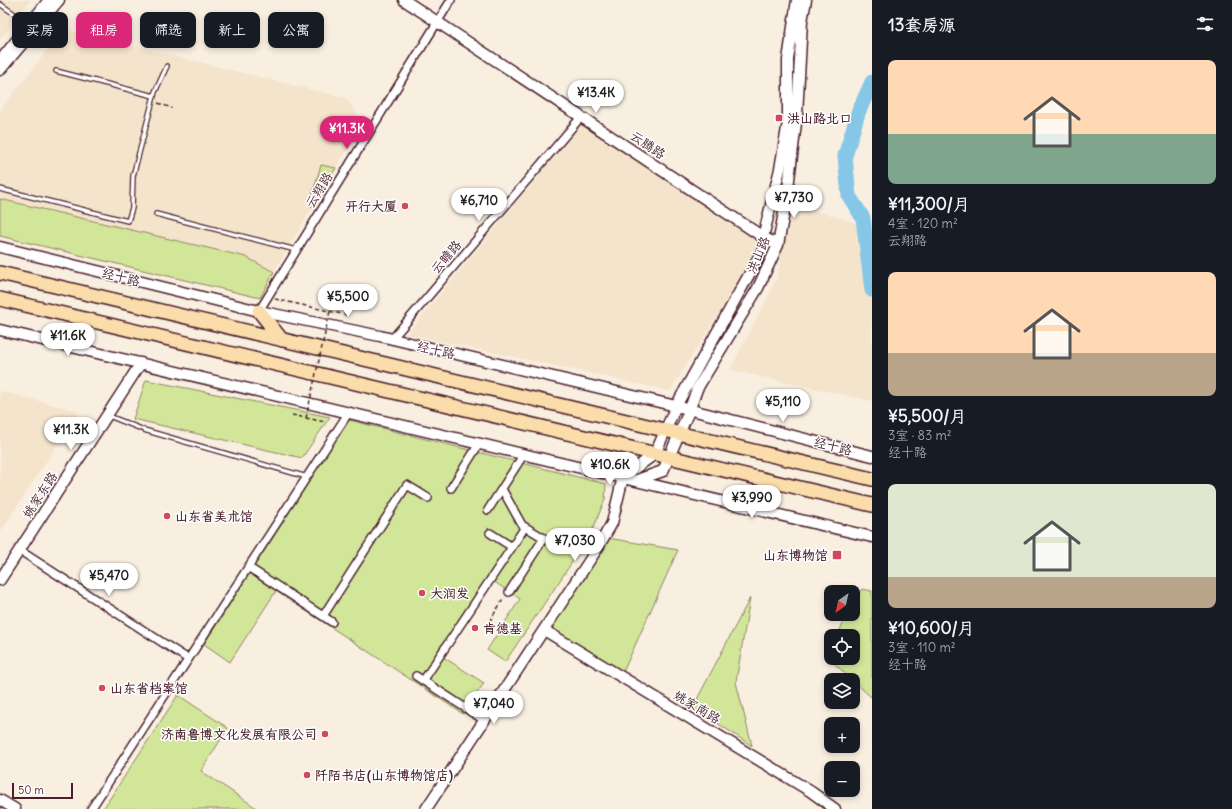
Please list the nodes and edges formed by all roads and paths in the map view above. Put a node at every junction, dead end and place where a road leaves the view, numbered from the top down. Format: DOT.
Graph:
graph roads {
  1 [pos="49,0"];
  2 [pos="59,0"];
  3 [pos="404,0"];
  4 [pos="451,0"];
  5 [pos="797,0"];
  6 [pos="806,0"];
  7 [pos="0,4"];
  8 [pos="12,12"];
  9 [pos="40,12"];
  10 [pos="437,22"];
  11 [pos="12,46"];
  12 [pos="0,61"];
  13 [pos="167,66"];
  14 [pos="0,70"];
  15 [pos="56,71"];
  16 [pos="154,96"];
  17 [pos="152,101"];
  18 [pos="172,108"];
  19 [pos="581,117"];
  20 [pos="0,189"];
  21 [pos="156,214"];
  22 [pos="763,237"];
  23 [pos="778,245"];
  24 [pos="0,247"];
  25 [pos="296,250"];
  26 [pos="0,273"];
  27 [pos="267,297"];
  28 [pos="0,299"];
  29 [pos="259,311"];
  30 [pos="330,311"];
  31 [pos="347,315"];
  32 [pos="0,330"];
  33 [pos="392,339"];
  34 [pos="282,340"];
  35 [pos="141,363"];
  36 [pos="676,406"];
  37 [pos="689,411"];
  38 [pos="349,412"];
  39 [pos="108,415"];
  40 [pos="292,415"];
  41 [pos="306,418"];
  42 [pos="325,422"];
  43 [pos="665,430"];
  44 [pos="680,433"];
  45 [pos="479,444"];
  46 [pos="524,454"];
  47 [pos="655,454"];
  48 [pos="872,456"];
  49 [pos="669,457"];
  50 [pos="307,477"];
  51 [pos="623,477"];
  52 [pos="872,479"];
  53 [pos="637,480"];
  54 [pos="451,488"];
  55 [pos="502,489"];
  56 [pos="428,498"];
  57 [pos="872,505"];
  58 [pos="488,510"];
  59 [pos="525,526"];
  60 [pos="490,533"];
  61 [pos="872,537"];
  62 [pos="512,546"];
  63 [pos="20,550"];
  64 [pos="248,567"];
  65 [pos="0,580"];
  66 [pos="509,592"];
  67 [pos="323,616"];
  68 [pos="332,622"];
  69 [pos="486,627"];
  70 [pos="544,630"];
  71 [pos="188,659"];
  72 [pos="416,676"];
  73 [pos="423,681"];
  74 [pos="484,720"];
  75 [pos="0,800"];
  76 [pos="15,809"];
  77 [pos="91,809"];
  78 [pos="426,809"];
  79 [pos="835,809"];
  1 -- 9 [label="main road"];
  2 -- 14 [label="main road"];
  3 -- 10 [label="main road, 云腾路"];
  4 -- 10 [label="street, 云翔路"];
  5 -- 22 [label="main road, 洪山路"];
  6 -- 23 [label="main road, 洪山路"];
  7 -- 8 [label="lane"];
  10 -- 19 [label="main road, 云腾路"];
  10 -- 25 [label="street, 云翔路"];
  11 -- 12 [label="main road"];
  13 -- 16 [label="lane"];
  15 -- 16 [label="lane"];
  16 -- 17 [label="lane"];
  17 -- 18 [label="path"];
  17 -- 20 [label="lane"];
  19 -- 22 [label="main road, 云腾路"];
  19 -- 33 [label="street, 云瞻路"];
  21 -- 25 [label="lane"];
  22 -- 23 [label="main road, 云腾路"];
  22 -- 36 [label="main road, 洪山路"];
  23 -- 37 [label="main road, 洪山路"];
  24 -- 29 [label="main road, 经十路"];
  25 -- 27 [label="street, 云翔路"];
  26 -- 34 [label="highway, 经十路"];
  27 -- 29 [label="street, 云翔路"];
  27 -- 30 [label="path"];
  28 -- 47 [label="highway"];
  29 -- 33 [label="main road, 经十路"];
  29 -- 34 [label="highway"];
  30 -- 31 [label="path"];
  30 -- 41 [label="path, bridge"];
  32 -- 35 [label="main road"];
  33 -- 36 [label="main road, 经十路"];
  34 -- 43 [label="highway, 经十路"];
  35 -- 38 [label="main road"];
  35 -- 39 [label="main road, 姚家东路"];
  36 -- 37 [label="main road, 经十路"];
  36 -- 43 [label="main road, 洪山路"];
  37 -- 44 [label="main road, 洪山路"];
  37 -- 48 [label="main road, 经十路"];
  38 -- 45 [label="main road"];
  38 -- 50 [label="street"];
  39 -- 50 [label="lane"];
  39 -- 63 [label="main road, 姚家东路"];
  40 -- 41 [label="path, bridge"];
  41 -- 42 [label="path, bridge"];
  43 -- 44 [label="highway, 经十路"];
  43 -- 47 [label="main road, 洪山路"];
  44 -- 49 [label="main road, 洪山路"];
  44 -- 52 [label="highway, 经十路"];
  45 -- 46 [label="main road"];
  45 -- 54 [label="street"];
  46 -- 51 [label="main road"];
  46 -- 55 [label="street"];
  47 -- 49 [label="highway"];
  47 -- 51 [label="main road"];
  49 -- 53 [label="main road, 洪山路"];
  49 -- 57 [label="highway"];
  50 -- 64 [label="street"];
  51 -- 53 [label="main road"];
  51 -- 70 [label="main road"];
  53 -- 61 [label="main road"];
  55 -- 58 [label="street"];
  55 -- 59 [label="street"];
  56 -- 67 [label="street"];
  59 -- 62 [label="street"];
  59 -- 66 [label="street"];
  60 -- 62 [label="street"];
  62 -- 73 [label="street"];
  63 -- 65 [label="main road, 姚家东路"];
  63 -- 71 [label="street"];
  64 -- 67 [label="street"];
  64 -- 71 [label="street"];
  66 -- 69 [label="path"];
  67 -- 68 [label="street"];
  70 -- 74 [label="main road"];
  70 -- 79 [label="main road, 姚家南路"];
  71 -- 77 [label="street"];
  72 -- 74 [label="street"];
  74 -- 78 [label="main road"];
  75 -- 76 [label="main road"];
}
